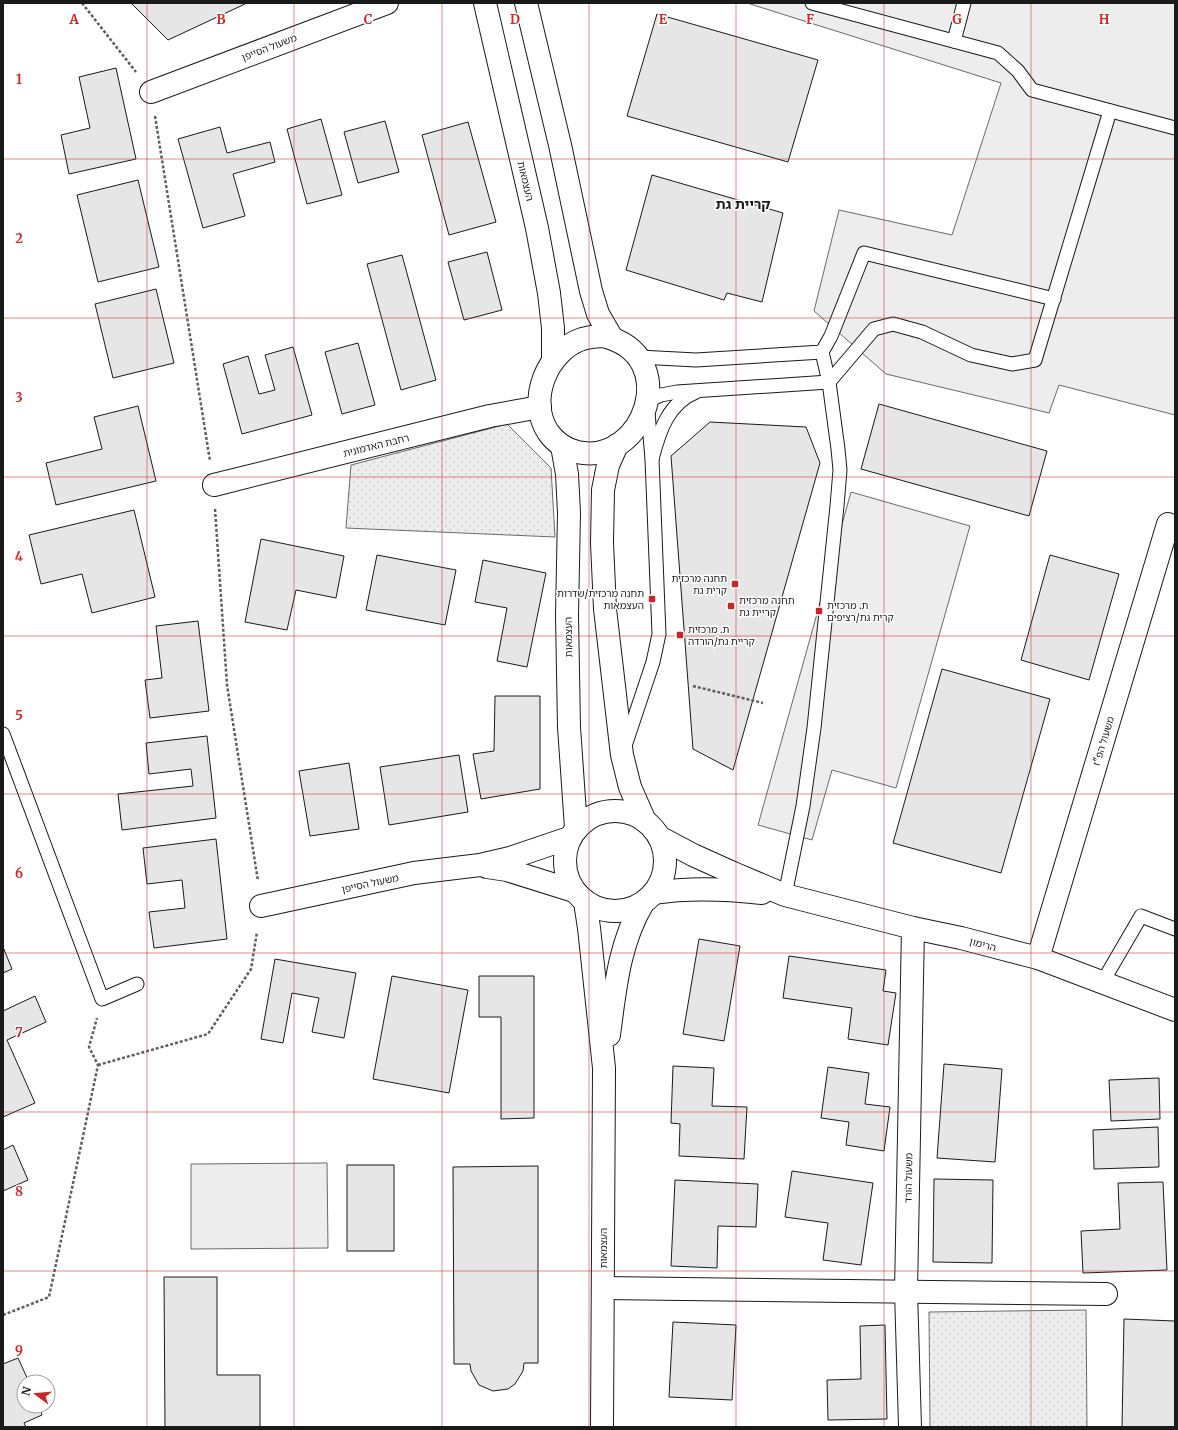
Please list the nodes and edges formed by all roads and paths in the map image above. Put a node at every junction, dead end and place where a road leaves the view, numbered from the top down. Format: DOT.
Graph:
graph roads {
  1 [pos="82,3"];
  2 [pos="387,3"];
  3 [pos="485,3"];
  4 [pos="526,3"];
  5 [pos="812,3"];
  6 [pos="964,3"];
  7 [pos="954,41"];
  8 [pos="151,92"];
  9 [pos="1110,111"];
  10 [pos="1175,128"];
  11 [pos="1054,299"];
  12 [pos="612,338"];
  13 [pos="822,352"];
  14 [pos="639,357"];
  15 [pos="553,361"];
  16 [pos="829,382"];
  17 [pos="701,390"];
  18 [pos="647,401"];
  19 [pos="540,407"];
  20 [pos="618,445"];
  21 [pos="562,446"];
  22 [pos="652,459"];
  23 [pos="214,486"];
  24 [pos="1168,524"];
  25 [pos="693,686"];
  26 [pos="763,703"];
  27 [pos="3,734"];
  28 [pos="622,755"];
  29 [pos="644,819"];
  30 [pos="573,833"];
  31 [pos="661,838"];
  32 [pos="480,865"];
  33 [pos="785,895"];
  34 [pos="579,896"];
  35 [pos="649,898"];
  36 [pos="262,906"];
  37 [pos="913,928"];
  38 [pos="1175,929"];
  39 [pos="1038,958"];
  40 [pos="1102,982"];
  41 [pos="137,984"];
  42 [pos="102,998"];
  43 [pos="1175,1010"];
  44 [pos="98,1065"];
  45 [pos="604,1068"];
  46 [pos="603,1288"];
  47 [pos="906,1291"];
  48 [pos="1106,1294"];
  49 [pos="3,1315"];
  50 [pos="602,1427"];
  51 [pos="910,1427"];
  1 -- 8 [label="path"];
  2 -- 8 [label="street, משעול הסייפן"];
  3 -- 15 [label="street, העצמאות"];
  4 -- 12 [label="street"];
  5 -- 7 [label="lane"];
  6 -- 7 [label="lane"];
  7 -- 9 [label="lane"];
  8 -- 23 [label="path"];
  9 -- 10 [label="lane"];
  9 -- 11 [label="lane"];
  11 -- 13 [label="lane"];
  11 -- 16 [label="lane"];
  12 -- 14 [label="street"];
  12 -- 15 [label="street"];
  13 -- 14 [label="lane"];
  13 -- 16 [label="lane"];
  14 -- 18 [label="street"];
  15 -- 19 [label="street"];
  16 -- 17 [label="lane"];
  16 -- 33 [label="lane"];
  17 -- 18 [label="lane"];
  17 -- 22 [label="lane"];
  18 -- 20 [label="street"];
  18 -- 22 [label="lane"];
  19 -- 21 [label="street"];
  19 -- 23 [label="street, רחבת האדמונית"];
  20 -- 21 [label="street"];
  20 -- 28 [label="street"];
  21 -- 30 [label="street, העצמאות"];
  22 -- 28 [label="lane"];
  23 -- 36 [label="path"];
  24 -- 39 [label="street, משעול הפ\"ז"];
  25 -- 26 [label="path"];
  27 -- 42 [label="lane"];
  28 -- 29 [label="street"];
  29 -- 30 [label="street"];
  29 -- 31 [label="street"];
  30 -- 32 [label="street, משעול הסייפן"];
  30 -- 34 [label="street"];
  31 -- 33 [label="street, הרימון"];
  31 -- 35 [label="street"];
  32 -- 34 [label="street, משעול הסייפן"];
  32 -- 36 [label="street, משעול הסייפן"];
  33 -- 35 [label="street, הרימון"];
  33 -- 37 [label="street, הרימון"];
  34 -- 35 [label="street"];
  34 -- 45 [label="street, העצמאות"];
  35 -- 45 [label="street, העצמאות"];
  36 -- 44 [label="path"];
  37 -- 39 [label="street, הרימון"];
  37 -- 47 [label="street, משעול הורד"];
  38 -- 40 [label="lane"];
  39 -- 40 [label="street, הרימון"];
  40 -- 43 [label="street, הרימון"];
  41 -- 42 [label="lane"];
  42 -- 44 [label="path"];
  44 -- 49 [label="path"];
  45 -- 46 [label="street, העצמאות"];
  46 -- 47 [label="street"];
  46 -- 50 [label="street, העצמאות"];
  47 -- 48 [label="street"];
  47 -- 51 [label="street, משעול הורד"];
}
